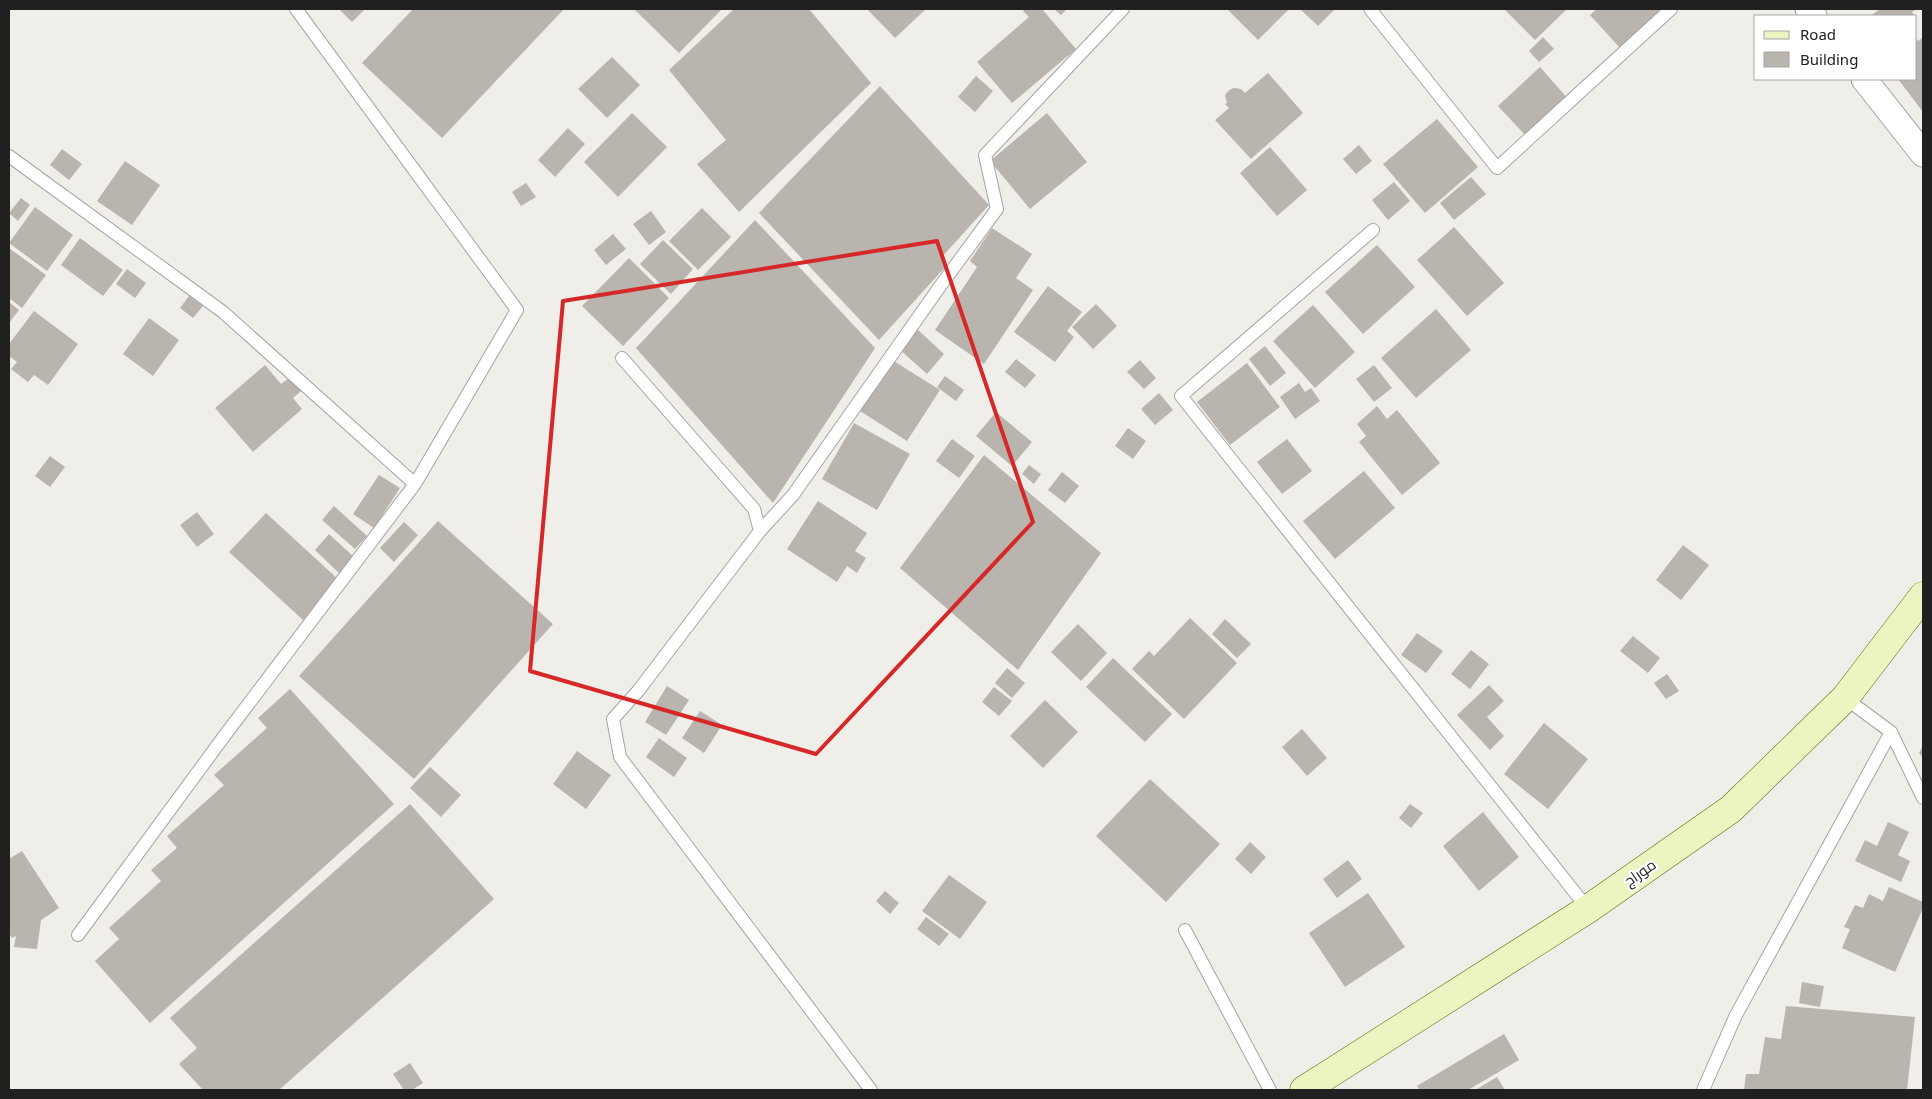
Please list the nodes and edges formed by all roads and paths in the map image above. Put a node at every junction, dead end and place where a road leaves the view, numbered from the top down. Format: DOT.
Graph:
graph roads {
  1 [pos="296,9"];
  2 [pos="1123,9"];
  3 [pos="1370,9"];
  4 [pos="1670,9"];
  5 [pos="1865,80"];
  6 [pos="1923,154"];
  7 [pos="9,156"];
  8 [pos="1373,230"];
  9 [pos="622,358"];
  10 [pos="416,484"];
  11 [pos="760,531"];
  12 [pos="1923,596"];
  13 [pos="1845,698"];
  14 [pos="1891,732"];
  15 [pos="1923,798"];
  16 [pos="1588,909"];
  17 [pos="1185,930"];
  18 [pos="78,935"];
  19 [pos="871,1090"];
  20 [pos="1270,1090"];
  21 [pos="1304,1090"];
  22 [pos="1703,1090"];
  1 -- 10 [label="lane"];
  2 -- 11 [label="lane"];
  3 -- 4 [label="lane"];
  5 -- 6 [label="street"];
  7 -- 10 [label="lane"];
  8 -- 16 [label="lane"];
  9 -- 11 [label="lane"];
  10 -- 18 [label="lane"];
  11 -- 19 [label="lane"];
  12 -- 13 [label="main road, موراج"];
  13 -- 14 [label="lane"];
  13 -- 16 [label="main road, موراج"];
  14 -- 15 [label="lane"];
  14 -- 22 [label="lane"];
  16 -- 21 [label="main road, موراج"];
  17 -- 20 [label="lane"];
}
